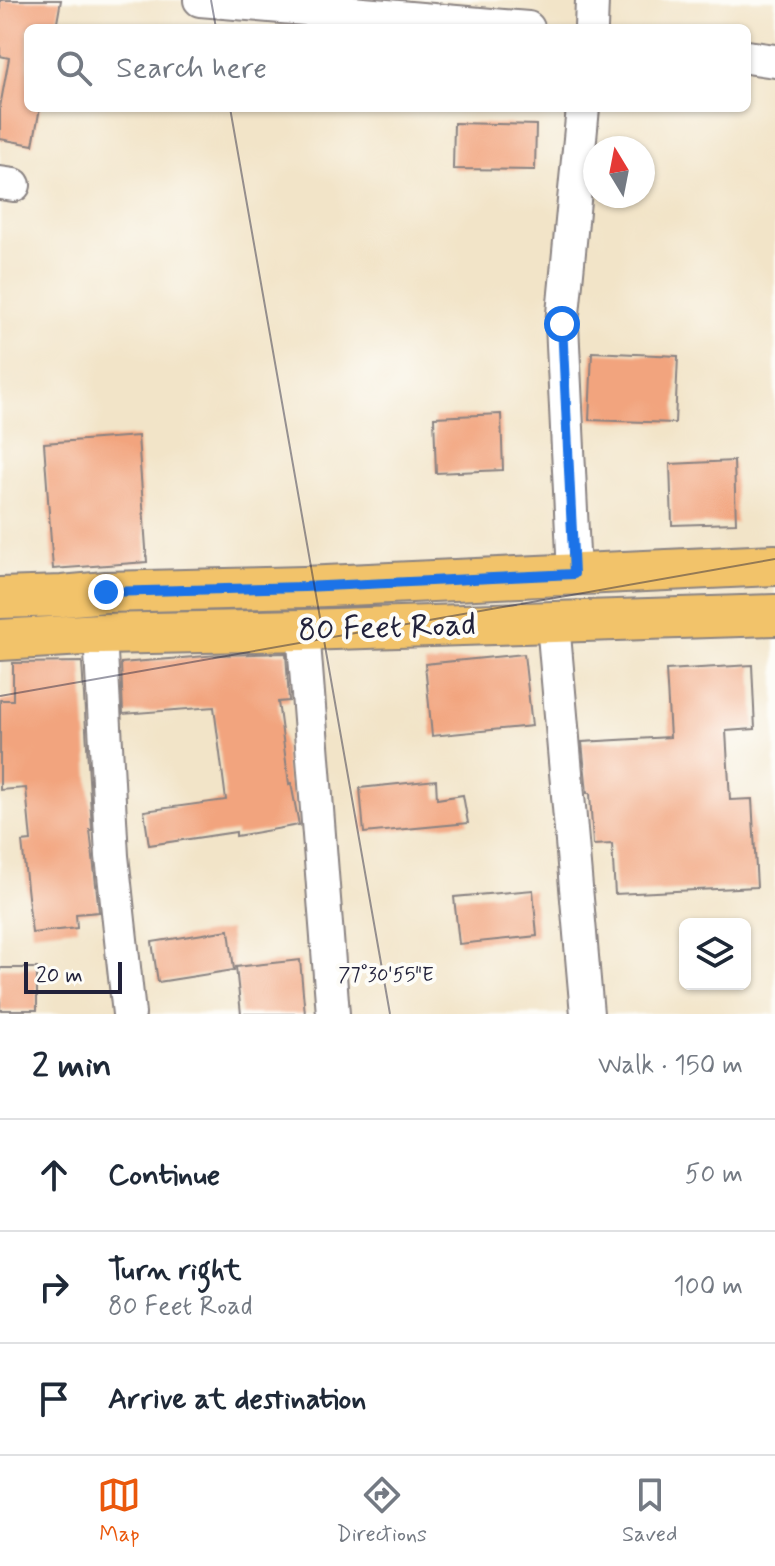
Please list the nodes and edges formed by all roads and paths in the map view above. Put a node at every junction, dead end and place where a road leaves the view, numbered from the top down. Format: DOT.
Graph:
graph roads {
  1 [pos="200,0"];
  2 [pos="592,0"];
  3 [pos="332,6"];
  4 [pos="492,24"];
  5 [pos="591,24"];
  6 [pos="751,58"];
  7 [pos="775,61"];
  8 [pos="583,112"];
  9 [pos="775,565"];
  10 [pos="574,574"];
  11 [pos="0,598"];
  12 [pos="775,615"];
  13 [pos="553,623"];
  14 [pos="303,630"];
  15 [pos="100,634"];
  16 [pos="0,640"];
  17 [pos="129,1014"];
  18 [pos="333,1014"];
  19 [pos="587,1014"];
  1 -- 3 [label="street"];
  2 -- 5 [label="street"];
  3 -- 4 [label="street"];
  6 -- 7 [label="street"];
  8 -- 10 [label="street"];
  9 -- 10 [label="main road, 80 Feet Road"];
  10 -- 11 [label="main road, 80 Feet Road"];
  12 -- 13 [label="main road, 80 Feet Road"];
  13 -- 14 [label="main road, 80 Feet Road"];
  13 -- 19 [label="street"];
  14 -- 15 [label="main road, 80 Feet Road"];
  14 -- 18 [label="street"];
  15 -- 16 [label="main road, 80 Feet Road"];
  15 -- 17 [label="street"];
}
